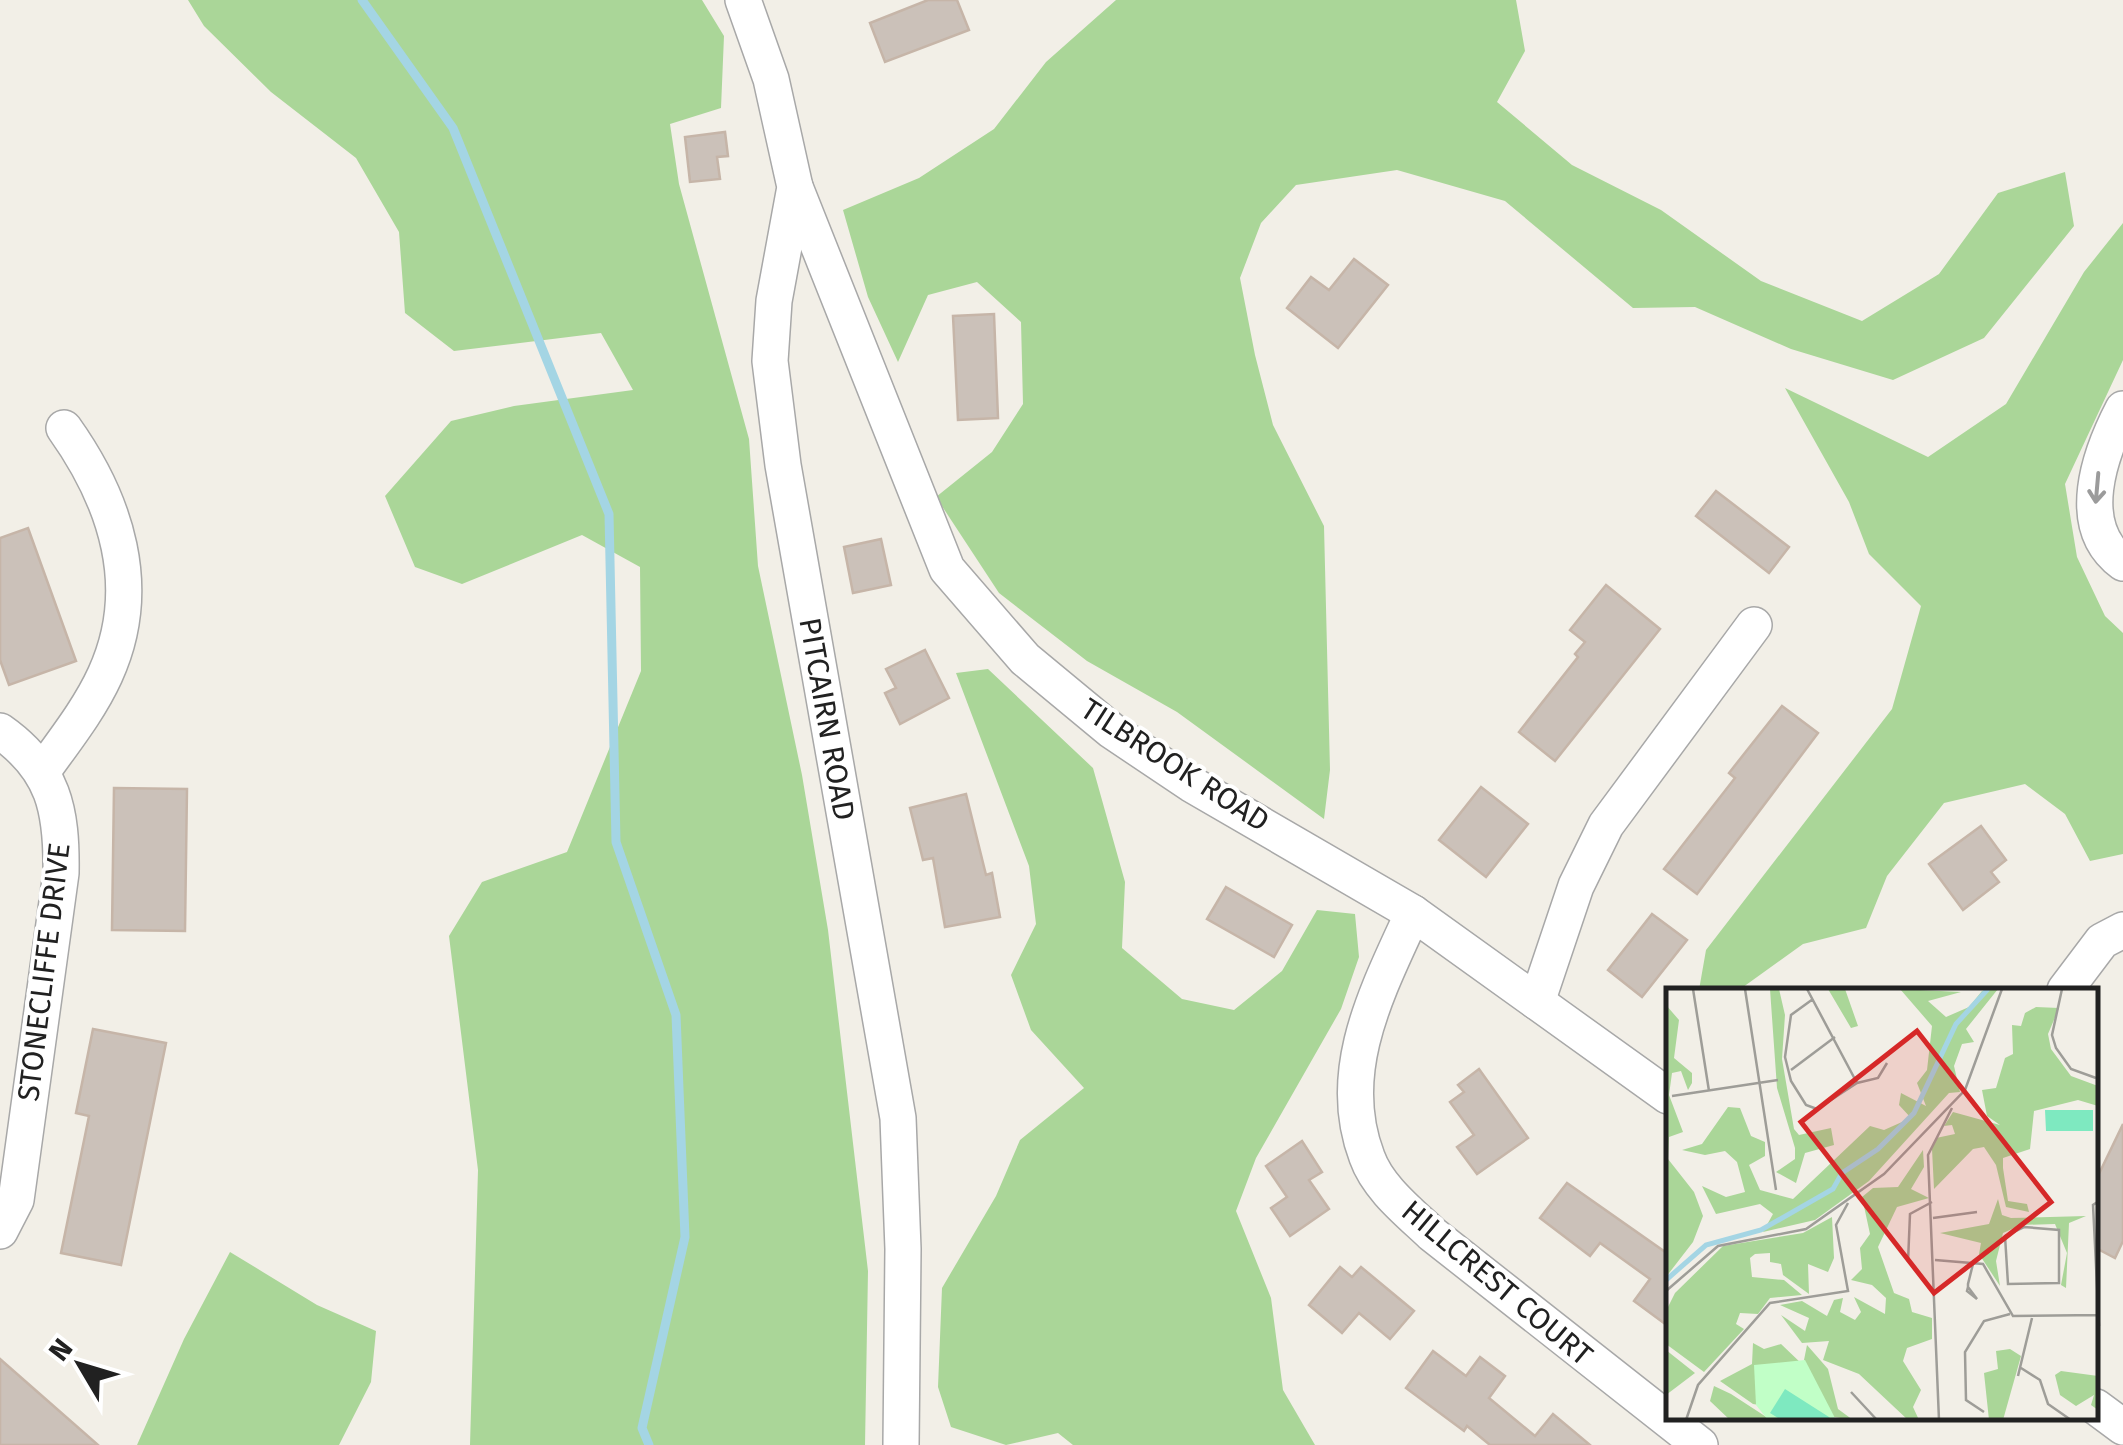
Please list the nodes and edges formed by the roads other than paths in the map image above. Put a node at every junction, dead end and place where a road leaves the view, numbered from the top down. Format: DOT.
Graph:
graph roads {
  1 [pos="743,0"];
  2 [pos="795,187"];
  3 [pos="2123,409"];
  4 [pos="64,428"];
  5 [pos="2123,563"];
  6 [pos="1754,625"];
  7 [pos="0,731"];
  8 [pos="42,772"];
  9 [pos="1413,913"];
  10 [pos="2116,946"];
  11 [pos="2067,988"];
  12 [pos="1536,1002"];
  13 [pos="1666,1095"];
  14 [pos="0,1231"];
  15 [pos="2098,1408"];
  16 [pos="1666,1418"];
  17 [pos="1668,1420"];
  18 [pos="2123,1427"];
  19 [pos="901,1445"];
  20 [pos="1700,1445"];
  1 -- 2 [label="street, PITCAIRN ROAD"];
  2 -- 9 [label="street, TILBROOK ROAD"];
  2 -- 19 [label="street, PITCAIRN ROAD"];
  3 -- 5 [label="street, one-way"];
  4 -- 8 [label="street"];
  6 -- 12 [label="street"];
  7 -- 8 [label="street, STONECLIFFE DRIVE"];
  8 -- 14 [label="street, STONECLIFFE DRIVE"];
  9 -- 12 [label="street, TILBROOK ROAD"];
  9 -- 16 [label="street, HILLCREST COURT"];
  10 -- 11 [label="street"];
  12 -- 13 [label="street, TILBROOK ROAD"];
  15 -- 18 [label="street"];
  17 -- 20 [label="street, HILLCREST COURT"];
}
